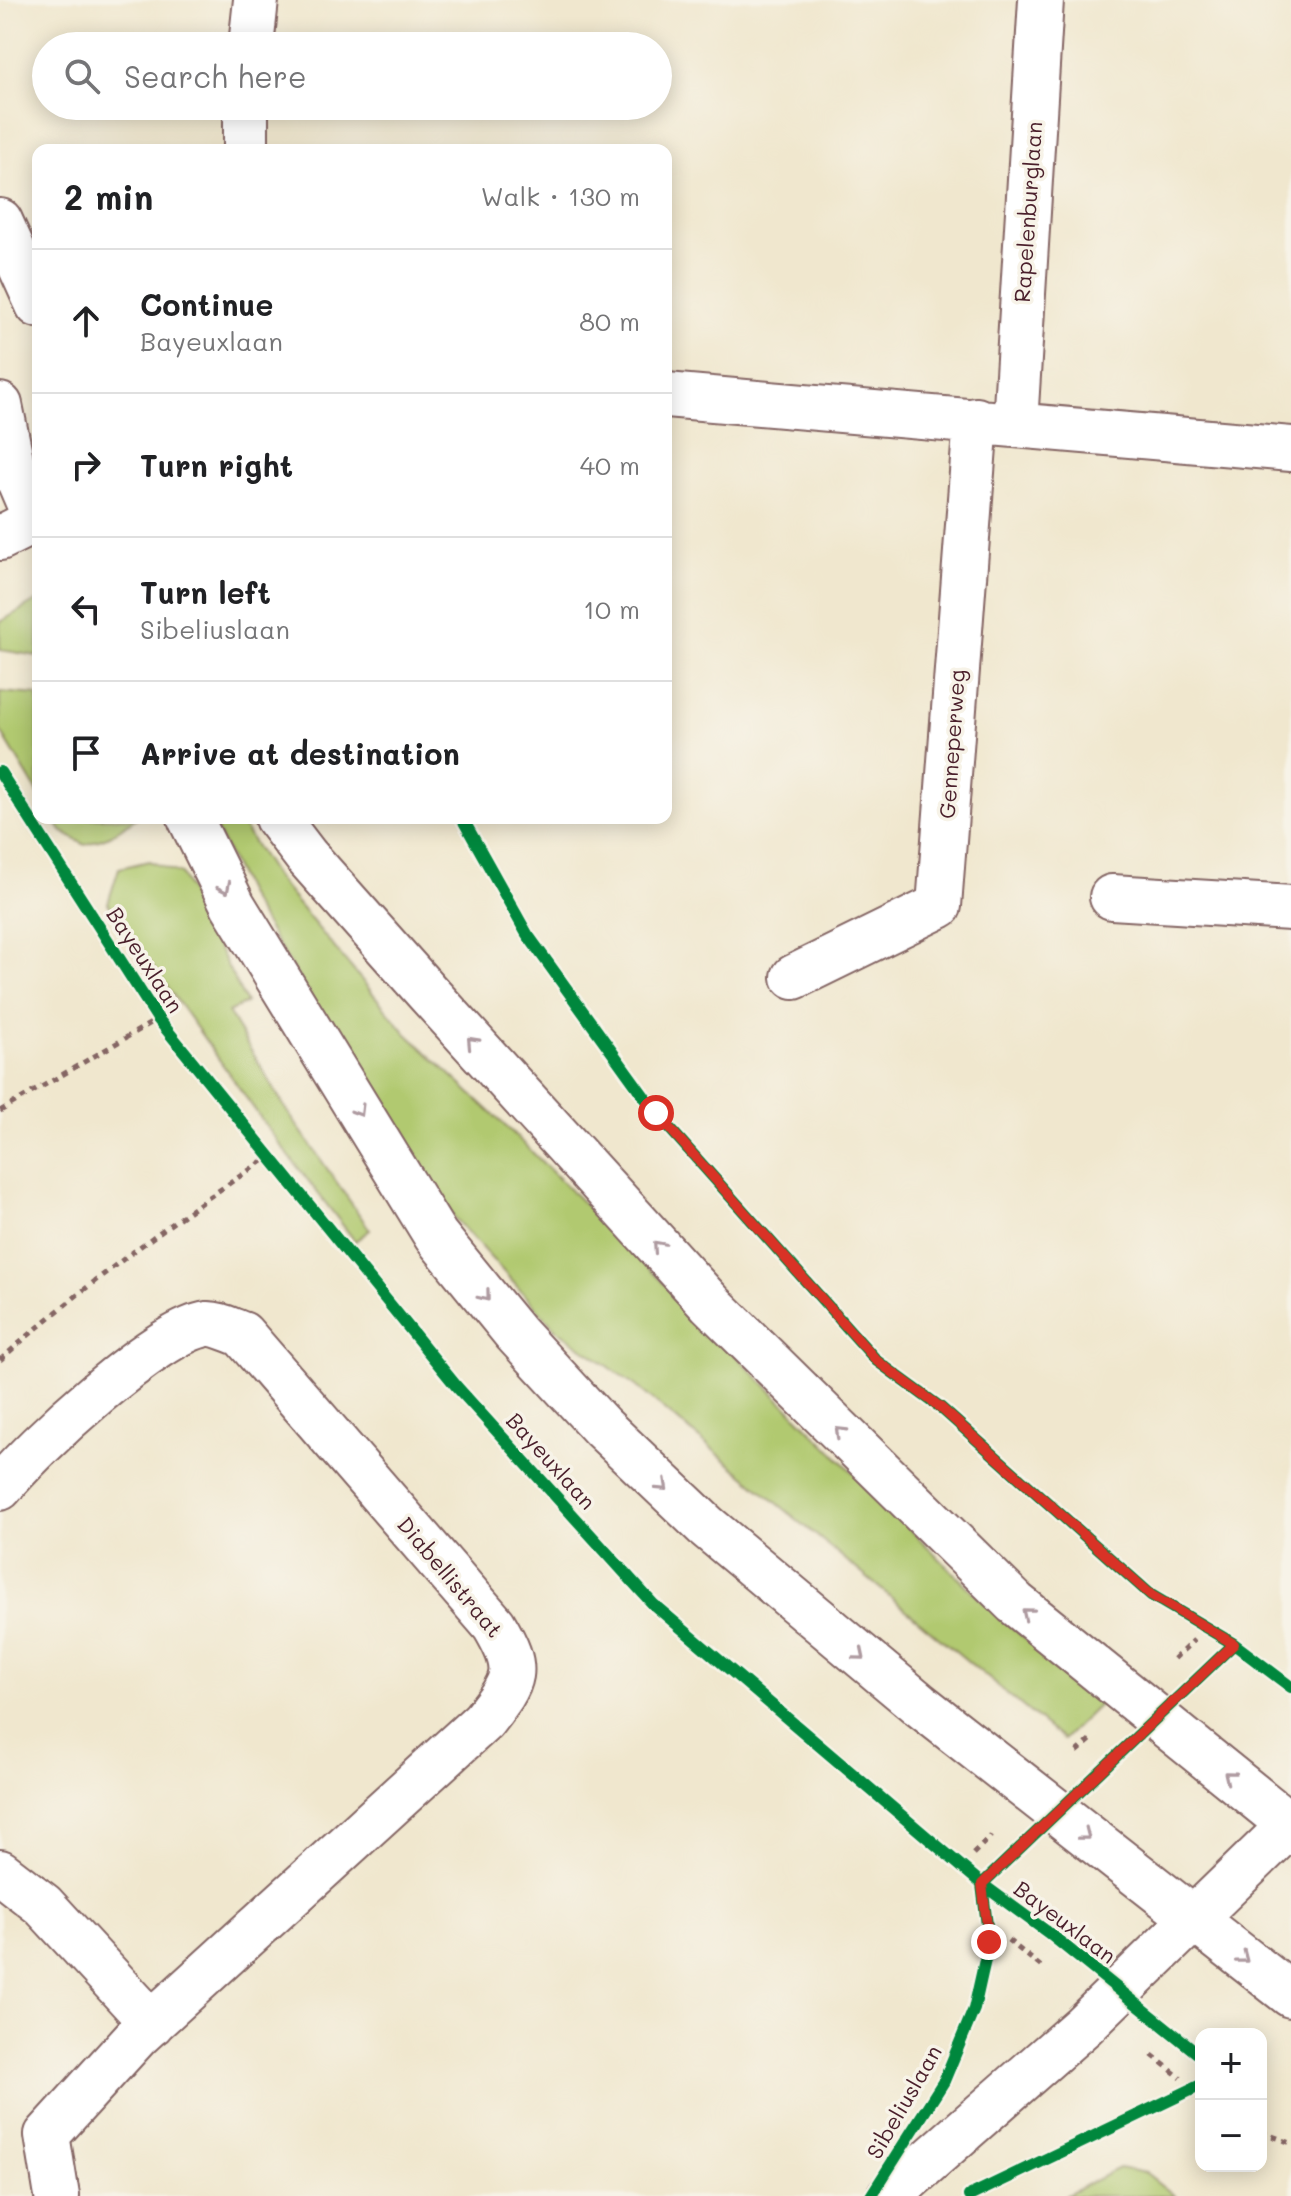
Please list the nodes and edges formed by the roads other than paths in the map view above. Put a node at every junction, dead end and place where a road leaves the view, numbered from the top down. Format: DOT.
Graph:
graph roads {
  1 [pos="256,0"];
  2 [pos="1041,0"];
  3 [pos="253,32"];
  4 [pos="246,120"];
  5 [pos="246,144"];
  6 [pos="0,221"];
  7 [pos="32,292"];
  8 [pos="672,395"];
  9 [pos="0,405"];
  10 [pos="996,422"];
  11 [pos="1291,449"];
  12 [pos="25,512"];
  13 [pos="193,824"];
  14 [pos="282,824"];
  15 [pos="1112,897"];
  16 [pos="1291,908"];
  17 [pos="794,977"];
  18 [pos="0,1488"];
  19 [pos="1291,1825"];
  20 [pos="0,1872"];
  21 [pos="1195,1921"];
  22 [pos="1291,1995"];
  23 [pos="152,2023"];
  24 [pos="57,2196"];
  25 [pos="889,2196"];
  1 -- 3 [label="street"];
  2 -- 10 [label="street, Rapelenburglaan"];
  4 -- 5 [label="street"];
  6 -- 7 [label="street"];
  8 -- 10 [label="street"];
  9 -- 12 [label="street"];
  10 -- 11 [label="street"];
  10 -- 17 [label="street, Genneperweg"];
  13 -- 21 [label="street, one-way"];
  19 -- 14 [label="street, one-way"];
  15 -- 16 [label="street"];
  18 -- 23 [label="street, Diabellistraat"];
  19 -- 21 [label="street, Sibeliuslaan"];
  20 -- 23 [label="street"];
  21 -- 22 [label="street, one-way"];
  21 -- 25 [label="street, Sibeliuslaan"];
  23 -- 24 [label="street, Diabellistraat"];
}
